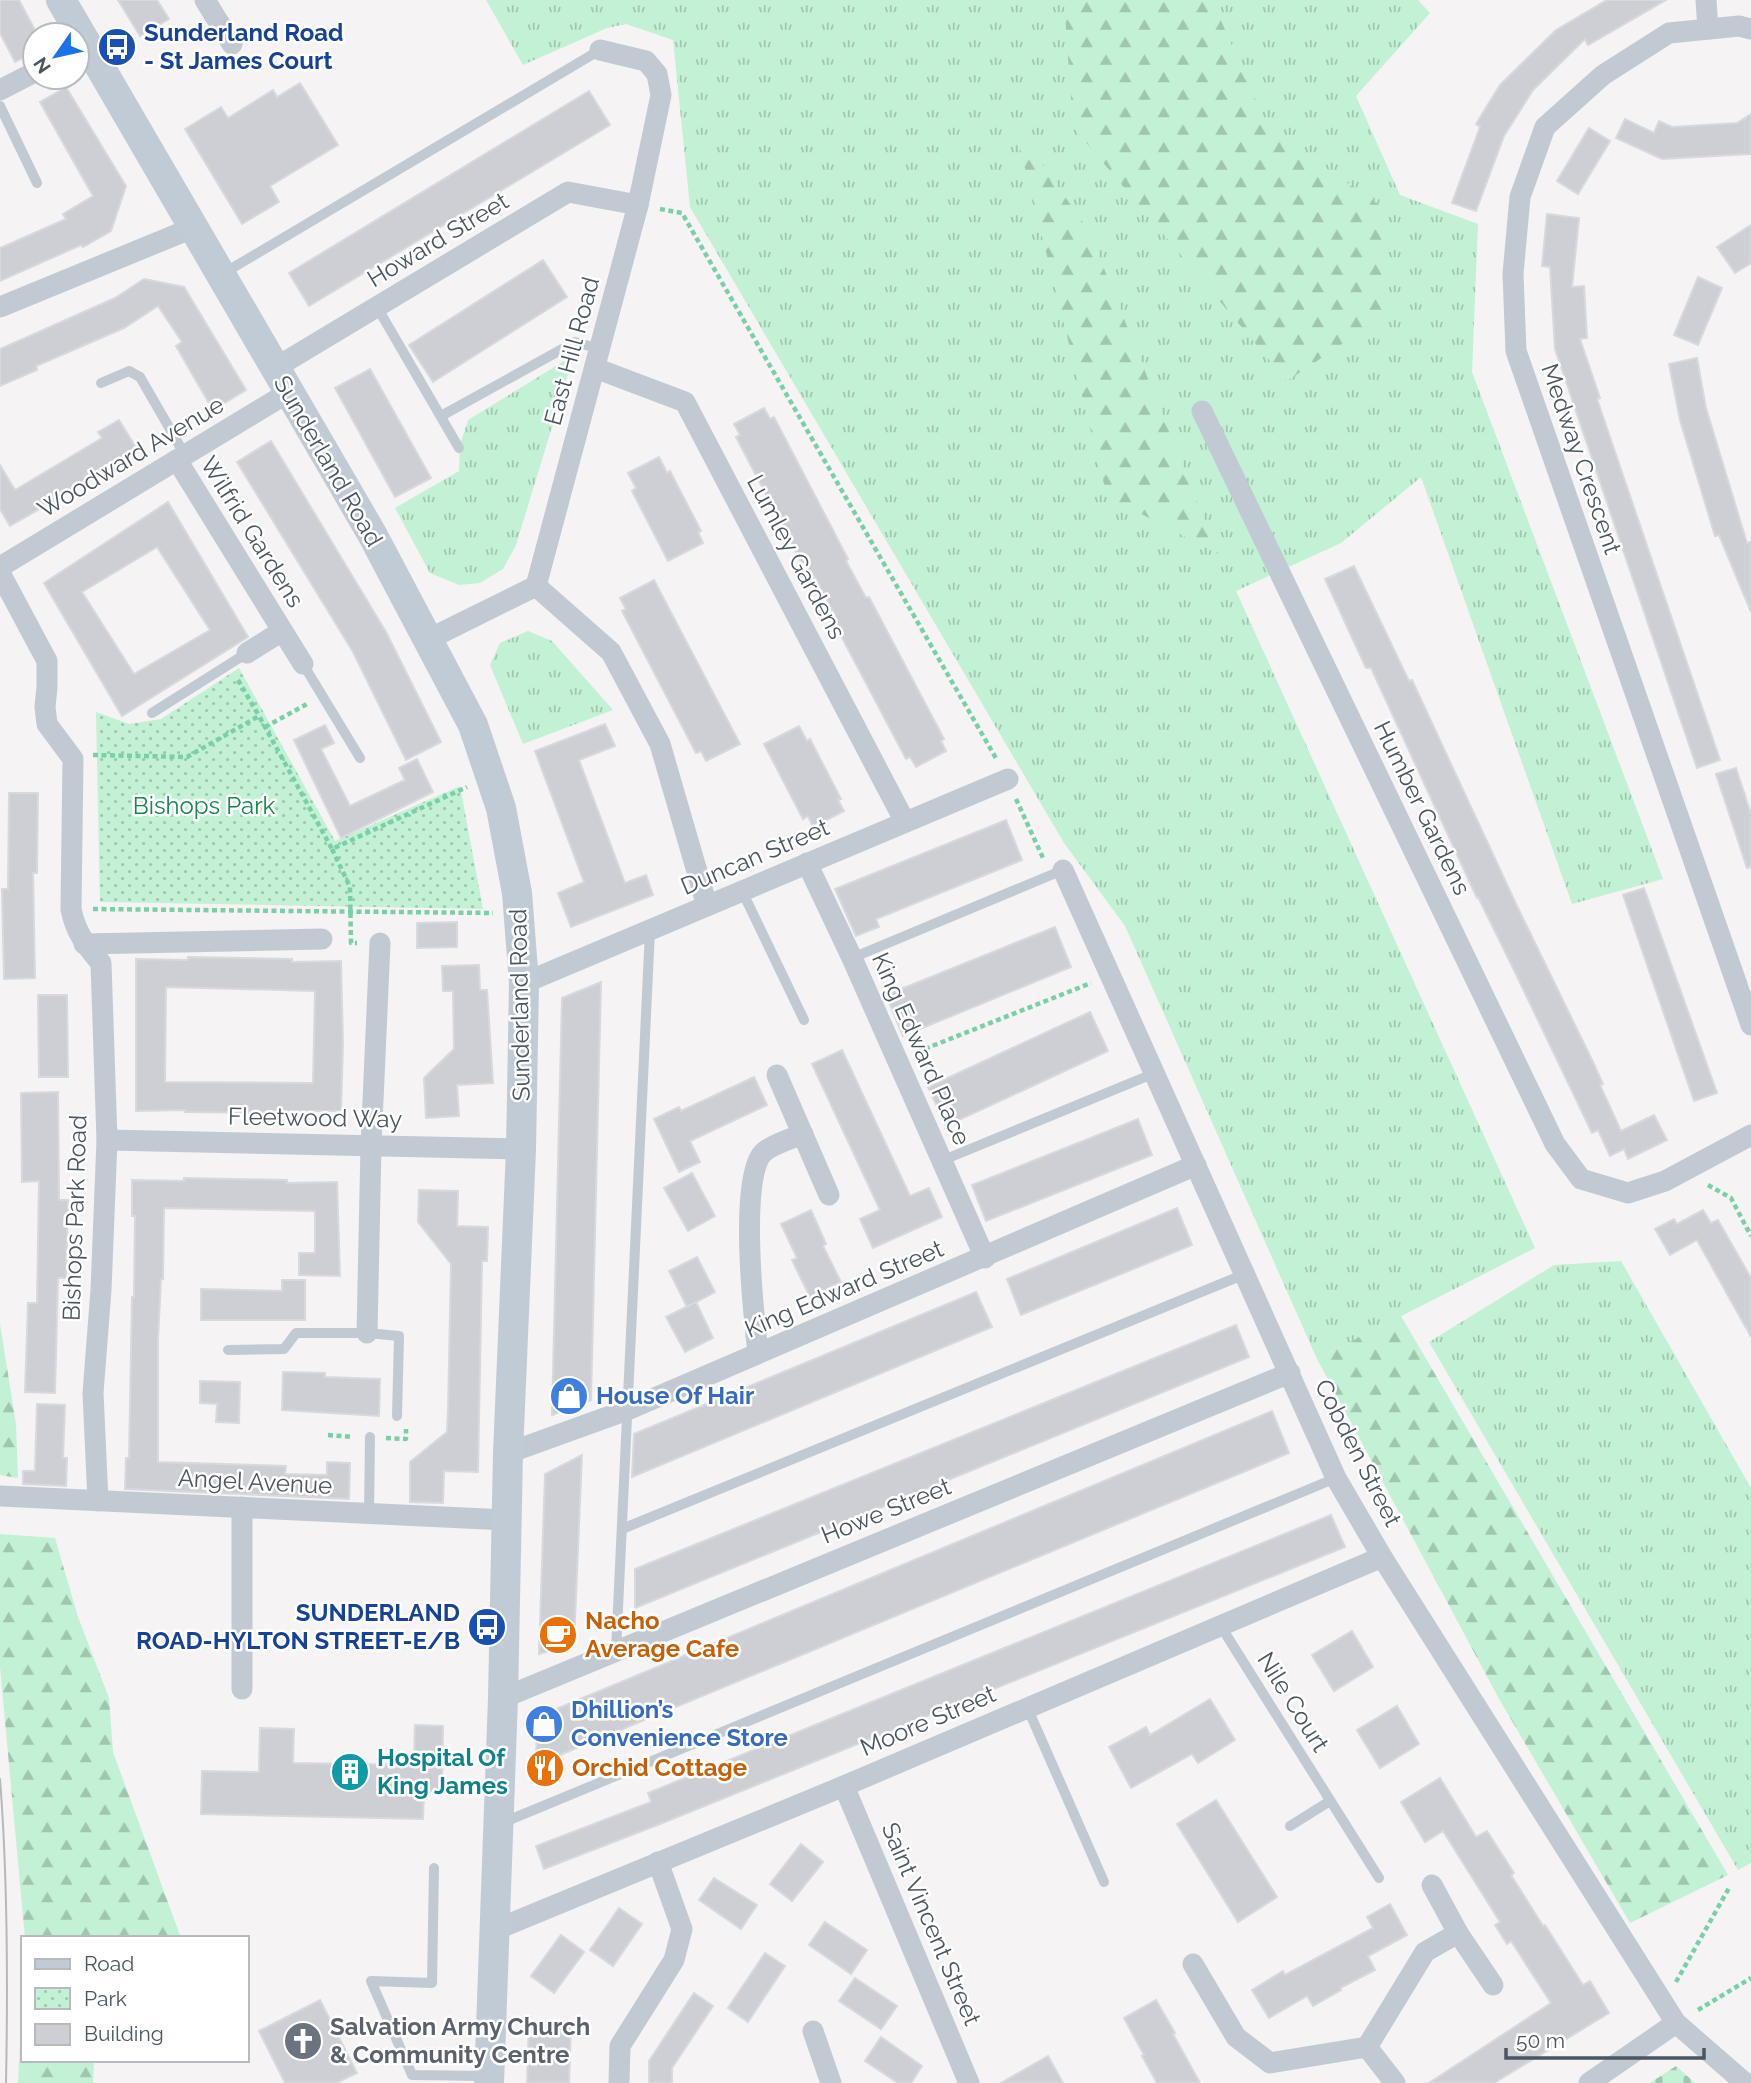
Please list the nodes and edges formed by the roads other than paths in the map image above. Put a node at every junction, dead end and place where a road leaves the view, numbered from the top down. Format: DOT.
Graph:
graph roads {
  1 [pos="61,0"];
  2 [pos="205,0"];
  3 [pos="1706,0"];
  4 [pos="70,21"];
  5 [pos="1708,29"];
  6 [pos="1751,29"];
  7 [pos="232,44"];
  8 [pos="600,50"];
  9 [pos="91,62"];
  10 [pos="21,79"];
  11 [pos="0,90"];
  12 [pos="0,106"];
  13 [pos="37,183"];
  14 [pos="638,205"];
  15 [pos="195,228"];
  16 [pos="221,275"];
  17 [pos="0,307"];
  18 [pos="377,307"];
  19 [pos="597,359"];
  20 [pos="282,380"];
  21 [pos="101,383"];
  22 [pos="1202,411"];
  23 [pos="441,416"];
  24 [pos="459,448"];
  25 [pos="181,457"];
  26 [pos="0,567"];
  27 [pos="0,573"];
  28 [pos="536,586"];
  29 [pos="282,631"];
  30 [pos="429,639"];
  31 [pos="247,653"];
  32 [pos="303,664"];
  33 [pos="152,713"];
  34 [pos="360,758"];
  35 [pos="1007,779"];
  36 [pos="905,822"];
  37 [pos="807,863"];
  38 [pos="1056,872"];
  39 [pos="742,891"];
  40 [pos="706,906"];
  41 [pos="650,930"];
  42 [pos="322,939"];
  43 [pos="380,943"];
  44 [pos="84,944"];
  45 [pos="852,958"];
  46 [pos="524,983"];
  47 [pos="804,1020"];
  48 [pos="1751,1025"];
  49 [pos="1155,1073"];
  50 [pos="777,1075"];
  51 [pos="803,1134"];
  52 [pos="107,1140"];
  53 [pos="1749,1141"];
  54 [pos="371,1146"];
  55 [pos="521,1149"];
  56 [pos="941,1161"];
  57 [pos="1196,1164"];
  58 [pos="829,1195"];
  59 [pos="985,1258"];
  60 [pos="1245,1274"];
  61 [pos="367,1333"];
  62 [pos="228,1350"];
  63 [pos="758,1353"];
  64 [pos="1290,1373"];
  65 [pos="627,1410"];
  66 [pos="397,1416"];
  67 [pos="370,1437"];
  68 [pos="509,1453"];
  69 [pos="1336,1478"];
  70 [pos="0,1496"];
  71 [pos="98,1501"];
  72 [pos="242,1507"];
  73 [pos="369,1513"];
  74 [pos="507,1520"];
  75 [pos="622,1529"];
  76 [pos="1382,1557"];
  77 [pos="1220,1625"];
  78 [pos="616,1651"];
  79 [pos="242,1689"];
  80 [pos="503,1698"];
  81 [pos="1027,1707"];
  82 [pos="844,1786"];
  83 [pos="1330,1801"];
  84 [pos="499,1824"];
  85 [pos="1290,1826"];
  86 [pos="658,1862"];
  87 [pos="434,1868"];
  88 [pos="1379,1878"];
  89 [pos="1104,1882"];
  90 [pos="1432,1885"];
  91 [pos="495,1930"];
  92 [pos="1458,1933"];
  93 [pos="1194,1964"];
  94 [pos="1493,1985"];
  95 [pos="1676,2023"];
  96 [pos="813,2031"];
  97 [pos="1367,2047"];
  98 [pos="489,2080"];
  99 [pos="619,2083"];
  100 [pos="831,2083"];
  101 [pos="969,2083"];
  102 [pos="1395,2083"];
  103 [pos="1589,2083"];
  104 [pos="1745,2083"];
  1 -- 4 [label="main road, Sunderland Road"];
  2 -- 7 [label="street"];
  3 -- 5 [label="street"];
  5 -- 6 [label="street, Medway Crescent"];
  5 -- 48 [label="street, Medway Crescent"];
  8 -- 14 [label="street, East Hill Road"];
  8 -- 16 [label="lane"];
  9 -- 15 [label="main road, Sunderland Road"];
  10 -- 11 [label="street"];
  12 -- 13 [label="lane"];
  14 -- 18 [label="street, Howard Street"];
  14 -- 19 [label="street, East Hill Road"];
  15 -- 16 [label="main road, Sunderland Road"];
  15 -- 17 [label="street"];
  16 -- 20 [label="main road, Sunderland Road"];
  18 -- 20 [label="street, Howard Street"];
  18 -- 23 [label="lane"];
  19 -- 23 [label="lane"];
  19 -- 28 [label="street, East Hill Road"];
  19 -- 36 [label="street, Lumley Gardens"];
  20 -- 25 [label="street, Woodward Avenue"];
  20 -- 30 [label="main road, Sunderland Road"];
  21 -- 25 [label="lane"];
  22 -- 53 [label="street, Humber Gardens"];
  23 -- 24 [label="lane"];
  25 -- 26 [label="street, Woodward Avenue"];
  25 -- 29 [label="street, Wilfrid Gardens"];
  27 -- 44 [label="street, Bishops Park Road"];
  28 -- 30 [label="street"];
  28 -- 40 [label="street"];
  29 -- 31 [label="street, Wilfrid Gardens"];
  29 -- 32 [label="street, Wilfrid Gardens"];
  30 -- 46 [label="main road, Sunderland Road"];
  31 -- 33 [label="lane"];
  32 -- 34 [label="lane"];
  35 -- 36 [label="street, Duncan Street"];
  36 -- 37 [label="street, Duncan Street"];
  37 -- 39 [label="street, Duncan Street"];
  37 -- 45 [label="street, King Edward Place"];
  38 -- 45 [label="lane"];
  38 -- 49 [label="street, Cobden Street"];
  39 -- 40 [label="street, Duncan Street"];
  39 -- 47 [label="lane"];
  40 -- 41 [label="street, Duncan Street"];
  41 -- 46 [label="street, Duncan Street"];
  41 -- 65 [label="lane"];
  42 -- 44 [label="street"];
  43 -- 54 [label="street"];
  44 -- 52 [label="street, Bishops Park Road"];
  45 -- 56 [label="street, King Edward Place"];
  46 -- 55 [label="main road, Sunderland Road"];
  49 -- 56 [label="lane"];
  49 -- 57 [label="street, Cobden Street"];
  50 -- 51 [label="street"];
  51 -- 58 [label="street"];
  51 -- 63 [label="street"];
  52 -- 54 [label="street, Fleetwood Way"];
  52 -- 71 [label="street, Bishops Park Road"];
  54 -- 55 [label="street, Fleetwood Way"];
  54 -- 61 [label="street"];
  55 -- 68 [label="main road, Sunderland Road"];
  56 -- 59 [label="street, King Edward Place"];
  57 -- 59 [label="street, King Edward Street"];
  57 -- 60 [label="street, Cobden Street"];
  59 -- 63 [label="street, King Edward Street"];
  60 -- 64 [label="street, Cobden Street"];
  60 -- 75 [label="lane"];
  61 -- 62 [label="lane"];
  61 -- 66 [label="lane"];
  63 -- 65 [label="street, King Edward Street"];
  64 -- 69 [label="street, Cobden Street"];
  64 -- 78 [label="street, Howe Street"];
  65 -- 68 [label="street, King Edward Street"];
  65 -- 75 [label="lane"];
  67 -- 73 [label="lane"];
  68 -- 74 [label="main road, Sunderland Road"];
  69 -- 76 [label="street, Cobden Street"];
  69 -- 84 [label="lane"];
  70 -- 71 [label="street, Angel Avenue"];
  71 -- 72 [label="street, Angel Avenue"];
  72 -- 73 [label="street, Angel Avenue"];
  72 -- 79 [label="street"];
  73 -- 74 [label="street, Angel Avenue"];
  74 -- 80 [label="main road, Sunderland Road"];
  75 -- 78 [label="lane"];
  76 -- 77 [label="street, Moore Street"];
  76 -- 95 [label="street, Cobden Street"];
  77 -- 81 [label="street, Moore Street"];
  77 -- 83 [label="lane, Nile Court"];
  78 -- 80 [label="street, Howe Street"];
  80 -- 84 [label="main road, Sunderland Road"];
  81 -- 82 [label="street, Moore Street"];
  81 -- 89 [label="lane"];
  82 -- 86 [label="street, Moore Street"];
  82 -- 101 [label="street, Saint Vincent Street"];
  83 -- 85 [label="lane"];
  83 -- 88 [label="lane, Nile Court"];
  84 -- 91 [label="main road, Sunderland Road"];
  86 -- 91 [label="street, Moore Street"];
  86 -- 99 [label="street"];
  87 -- 98 [label="lane"];
  90 -- 92 [label="street"];
  91 -- 98 [label="main road, Sunderland Road"];
  92 -- 94 [label="street"];
  92 -- 97 [label="street"];
  93 -- 97 [label="street"];
  95 -- 103 [label="street"];
  95 -- 104 [label="street, Cobden Street"];
  96 -- 100 [label="street"];
  97 -- 102 [label="street"];
}
